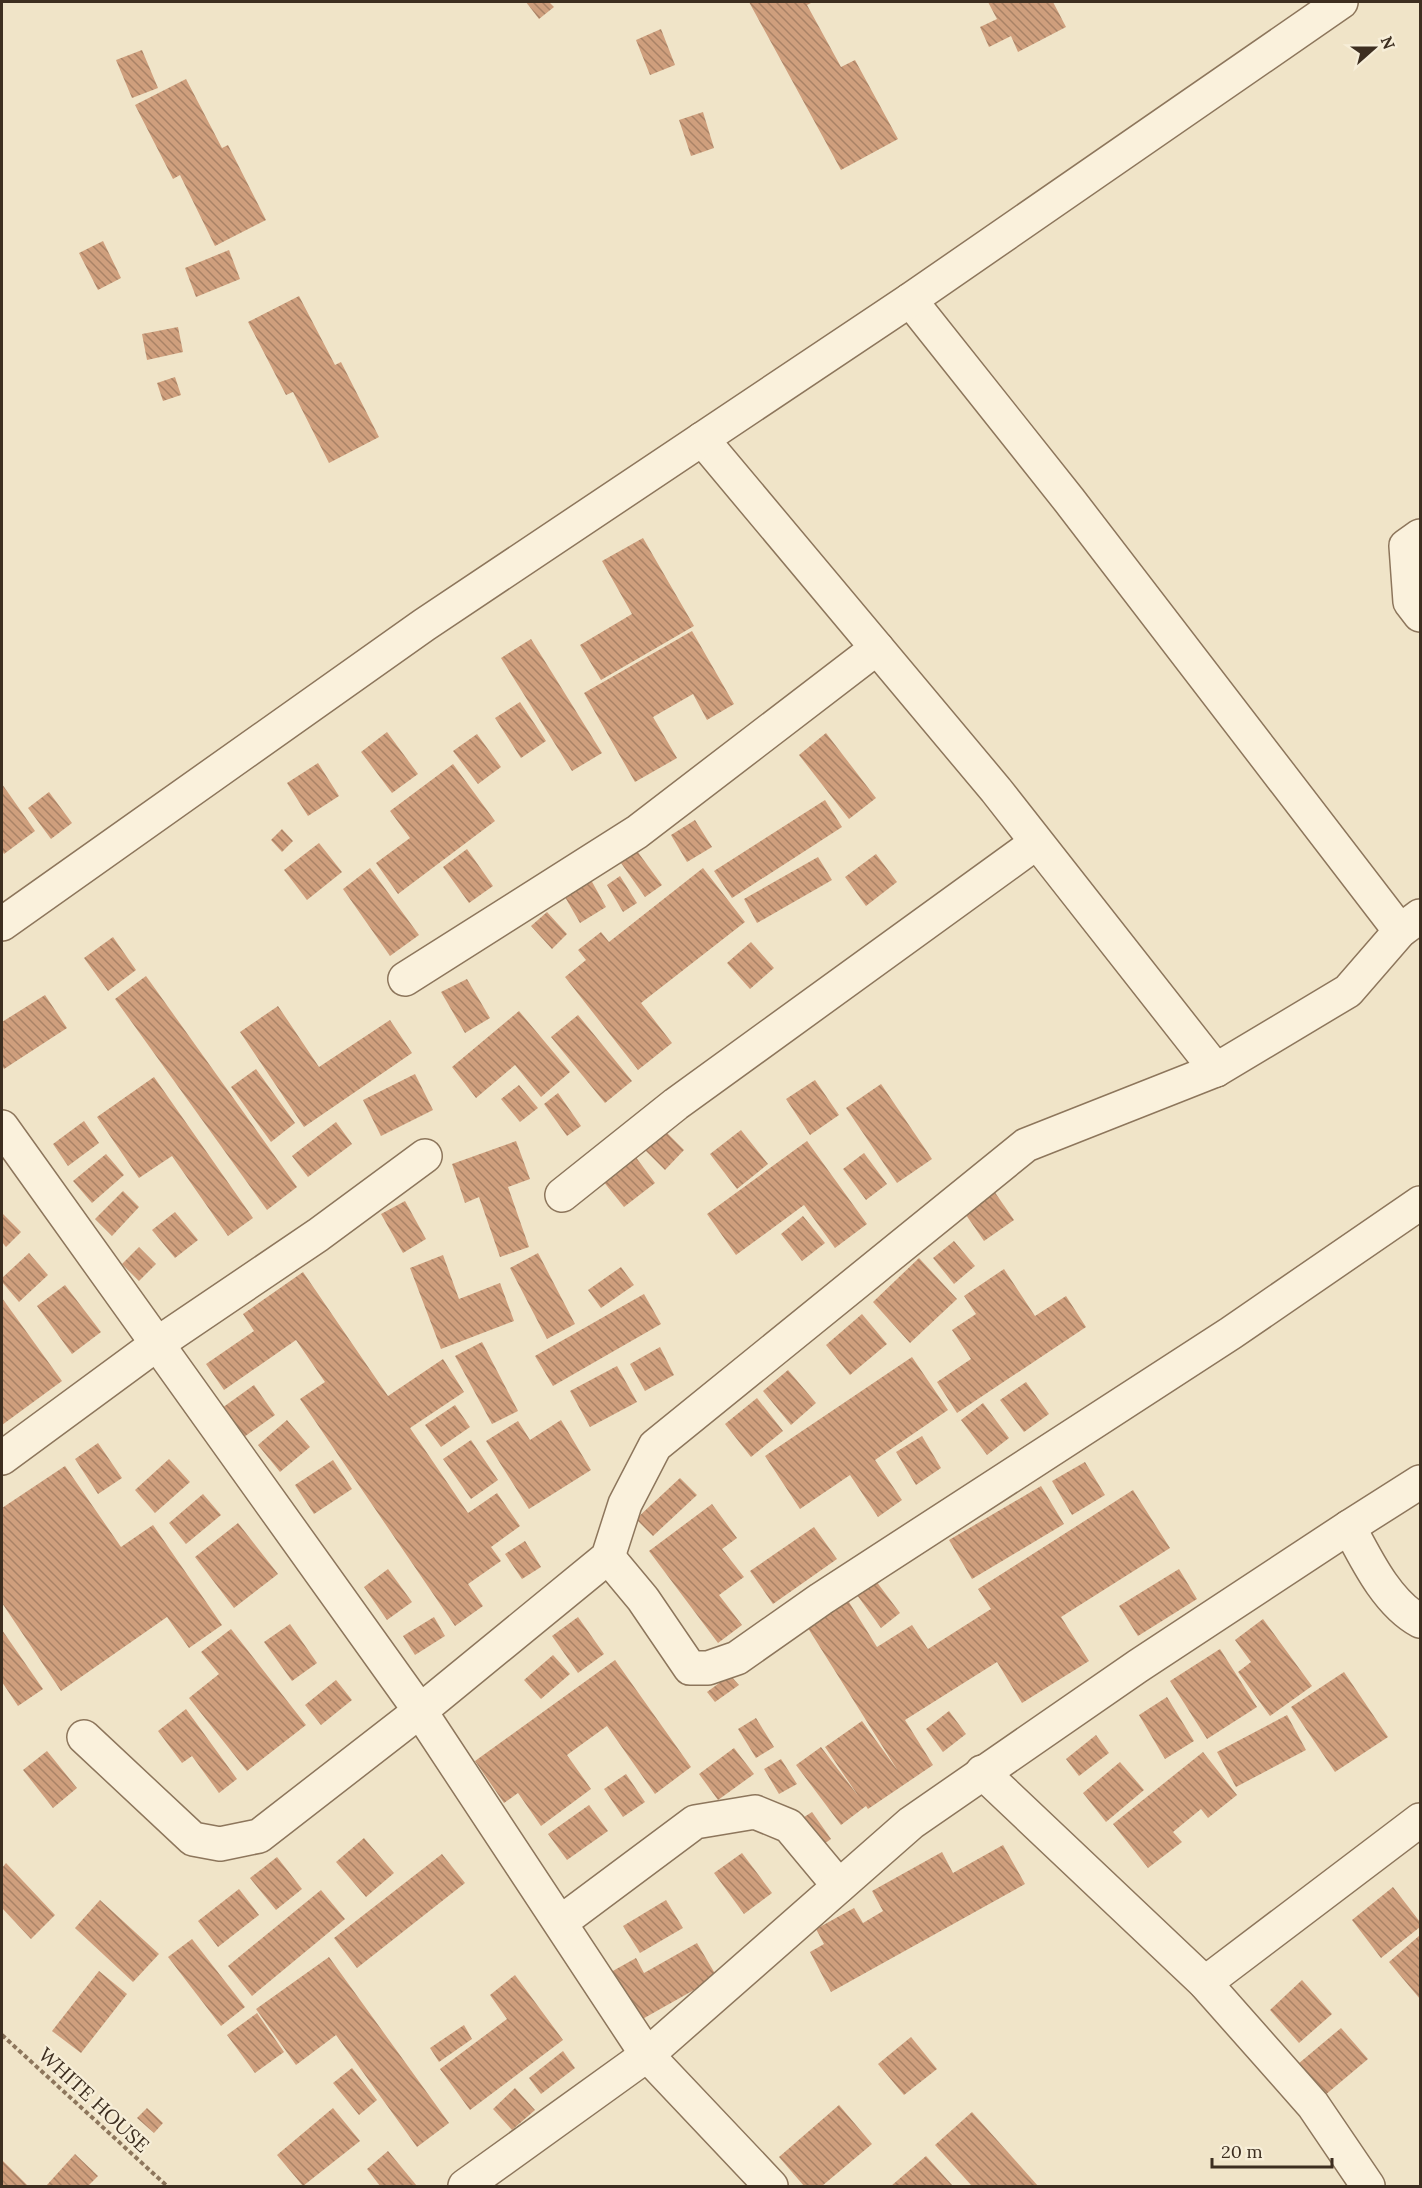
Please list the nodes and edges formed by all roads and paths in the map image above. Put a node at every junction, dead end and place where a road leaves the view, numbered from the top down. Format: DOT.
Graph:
graph roads {
  1 [pos="1341,2"];
  2 [pos="910,300"];
  3 [pos="702,439"];
  4 [pos="1420,536"];
  5 [pos="1420,615"];
  6 [pos="877,648"];
  7 [pos="1036,843"];
  8 [pos="2,924"];
  9 [pos="1410,924"];
  10 [pos="405,979"];
  11 [pos="1216,1070"];
  12 [pos="2,1127"];
  13 [pos="424,1156"];
  14 [pos="562,1195"];
  15 [pos="1420,1203"];
  16 [pos="157,1344"];
  17 [pos="2,1458"];
  18 [pos="1420,1482"];
  19 [pos="1349,1527"];
  20 [pos="608,1557"];
  21 [pos="1420,1622"];
  22 [pos="420,1711"];
  23 [pos="84,1737"];
  24 [pos="982,1773"];
  25 [pos="1420,1820"];
  26 [pos="839,1886"];
  27 [pos="561,1922"];
  28 [pos="1205,1983"];
  29 [pos="2,2035"];
  30 [pos="647,2055"];
  31 [pos="167,2187"];
  32 [pos="465,2187"];
  33 [pos="771,2187"];
  34 [pos="1368,2187"];
  1 -- 2 [label="street"];
  2 -- 3 [label="street"];
  2 -- 9 [label="street"];
  3 -- 6 [label="street"];
  3 -- 8 [label="street"];
  4 -- 5 [label="street"];
  6 -- 7 [label="street"];
  6 -- 10 [label="street"];
  7 -- 11 [label="street"];
  7 -- 14 [label="street"];
  9 -- 11 [label="street"];
  11 -- 20 [label="street"];
  12 -- 16 [label="street"];
  13 -- 16 [label="street"];
  15 -- 20 [label="street"];
  16 -- 17 [label="street"];
  16 -- 22 [label="street"];
  18 -- 19 [label="street"];
  19 -- 21 [label="street"];
  19 -- 24 [label="street"];
  20 -- 22 [label="street"];
  22 -- 23 [label="street"];
  22 -- 27 [label="street"];
  24 -- 26 [label="street"];
  24 -- 28 [label="street"];
  25 -- 28 [label="street"];
  26 -- 27 [label="street"];
  26 -- 30 [label="street"];
  27 -- 30 [label="street"];
  28 -- 34 [label="street"];
  29 -- 31 [label="path, WHITE HOUSE"];
  30 -- 32 [label="street"];
  30 -- 33 [label="street"];
}
